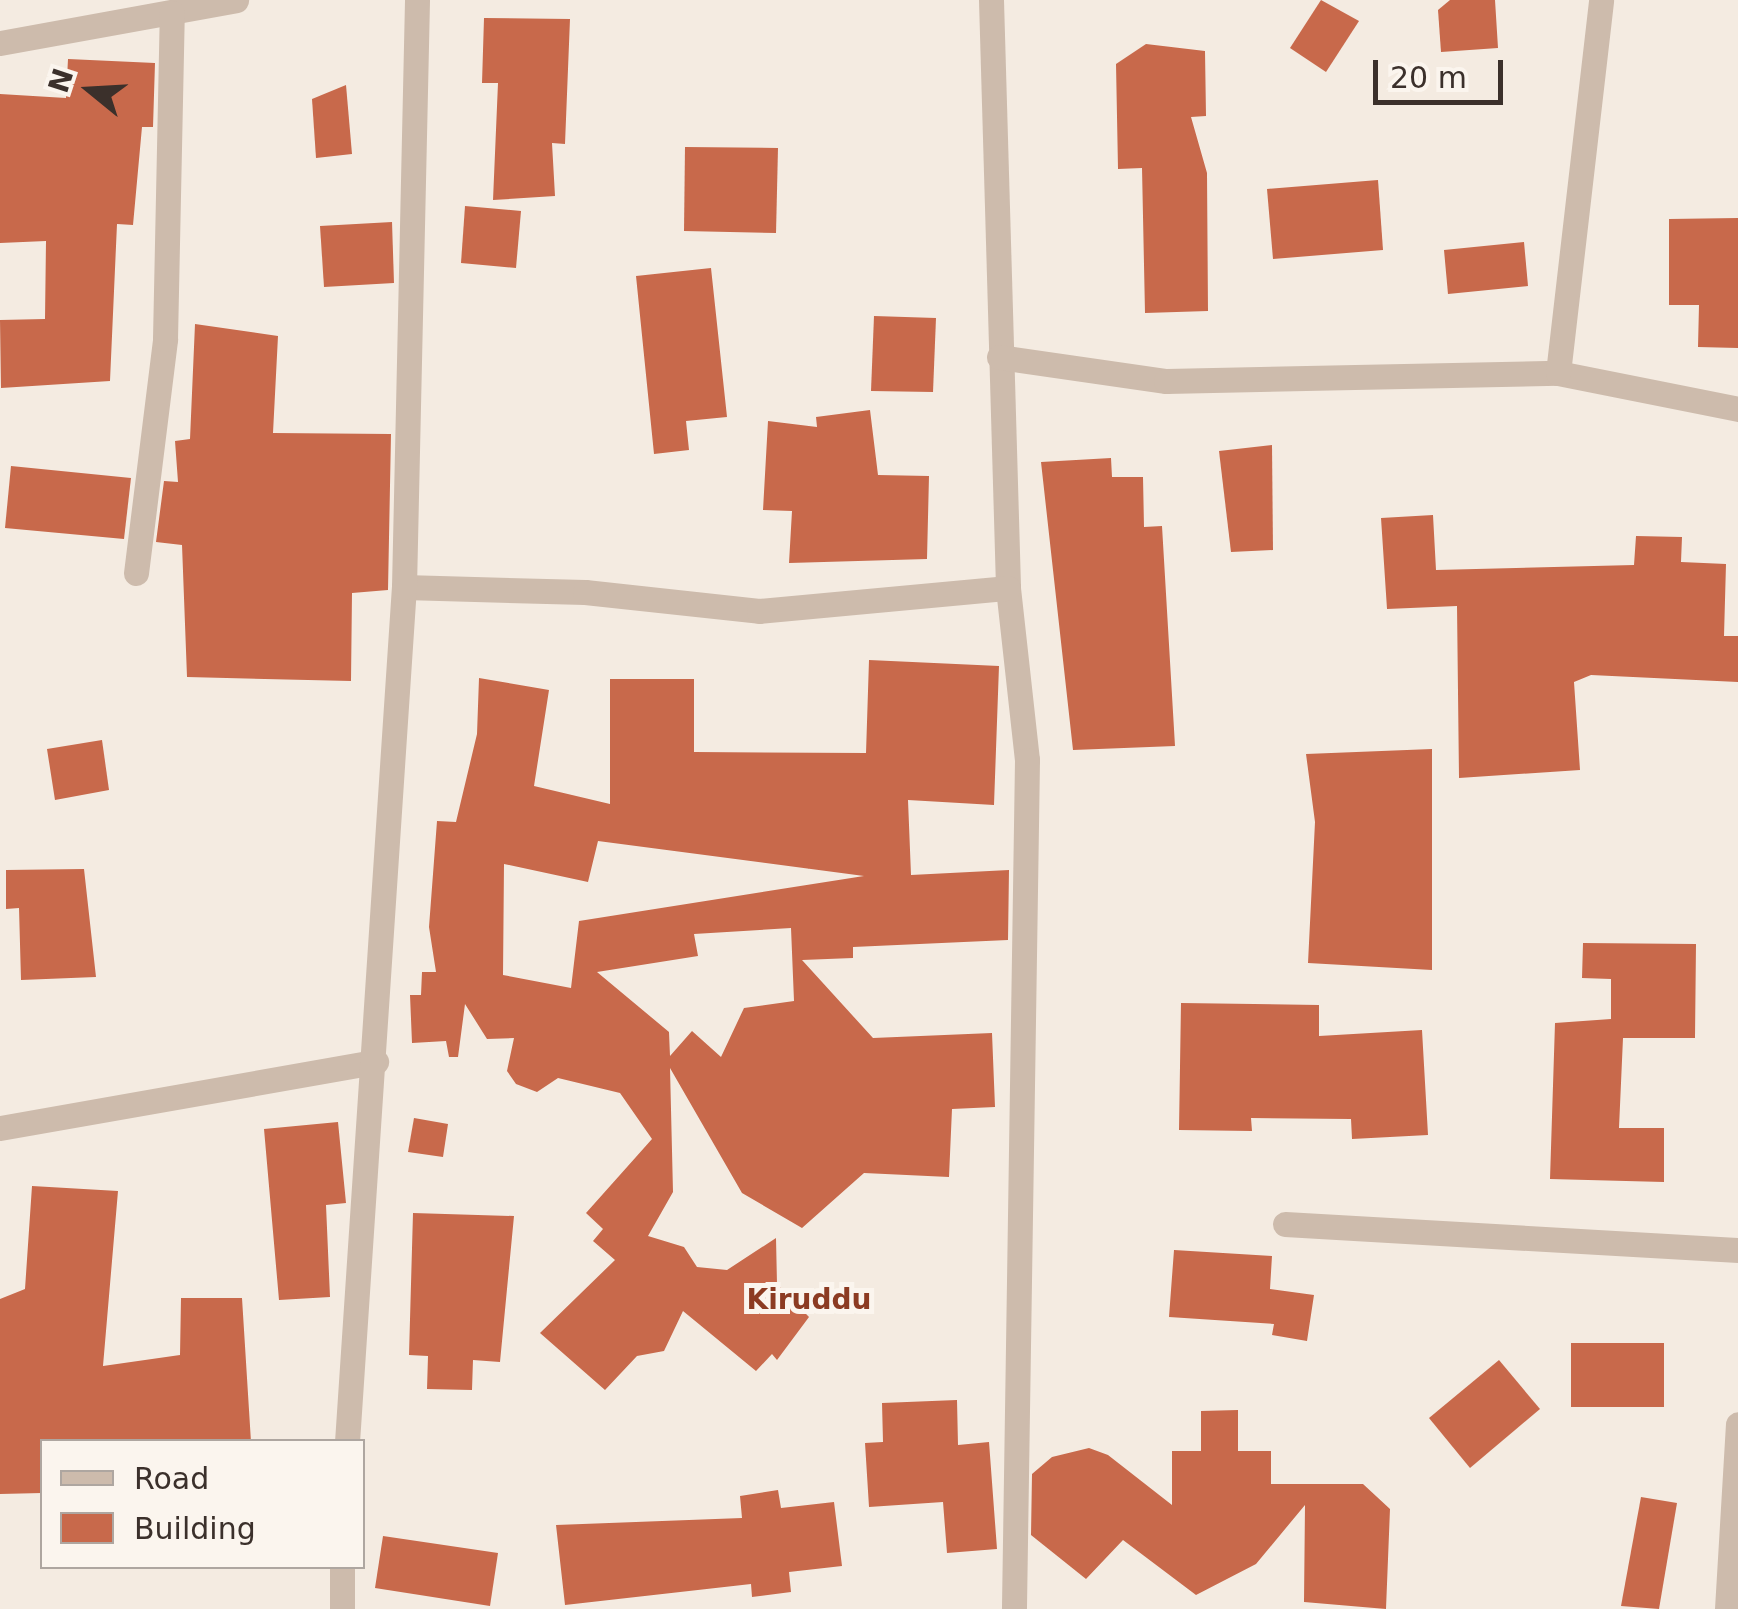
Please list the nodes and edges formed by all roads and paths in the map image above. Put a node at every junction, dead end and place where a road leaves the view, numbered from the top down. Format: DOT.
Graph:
graph roads {
  1 [pos="236,0"];
  2 [pos="417,0"];
  3 [pos="991,0"];
  4 [pos="1601,0"];
  5 [pos="172,13"];
  6 [pos="0,43"];
  7 [pos="999,357"];
  8 [pos="1558,373"];
  9 [pos="1738,409"];
  10 [pos="136,573"];
  11 [pos="404,587"];
  12 [pos="1008,588"];
  13 [pos="376,1062"];
  14 [pos="0,1128"];
  15 [pos="1285,1224"];
  16 [pos="1738,1250"];
  17 [pos="1738,1424"];
  18 [pos="347,1439"];
  19 [pos="342,1569"];
  20 [pos="342,1609"];
  21 [pos="1014,1609"];
  22 [pos="1727,1609"];
  1 -- 5 [label="street"];
  2 -- 11 [label="street"];
  3 -- 7 [label="street"];
  4 -- 8 [label="street"];
  5 -- 6 [label="street"];
  5 -- 10 [label="street"];
  7 -- 8 [label="street"];
  7 -- 12 [label="street"];
  8 -- 9 [label="street"];
  11 -- 12 [label="street"];
  11 -- 13 [label="street"];
  12 -- 21 [label="street"];
  13 -- 14 [label="street"];
  13 -- 18 [label="street"];
  15 -- 16 [label="street"];
  17 -- 22 [label="street"];
  19 -- 20 [label="street"];
}
